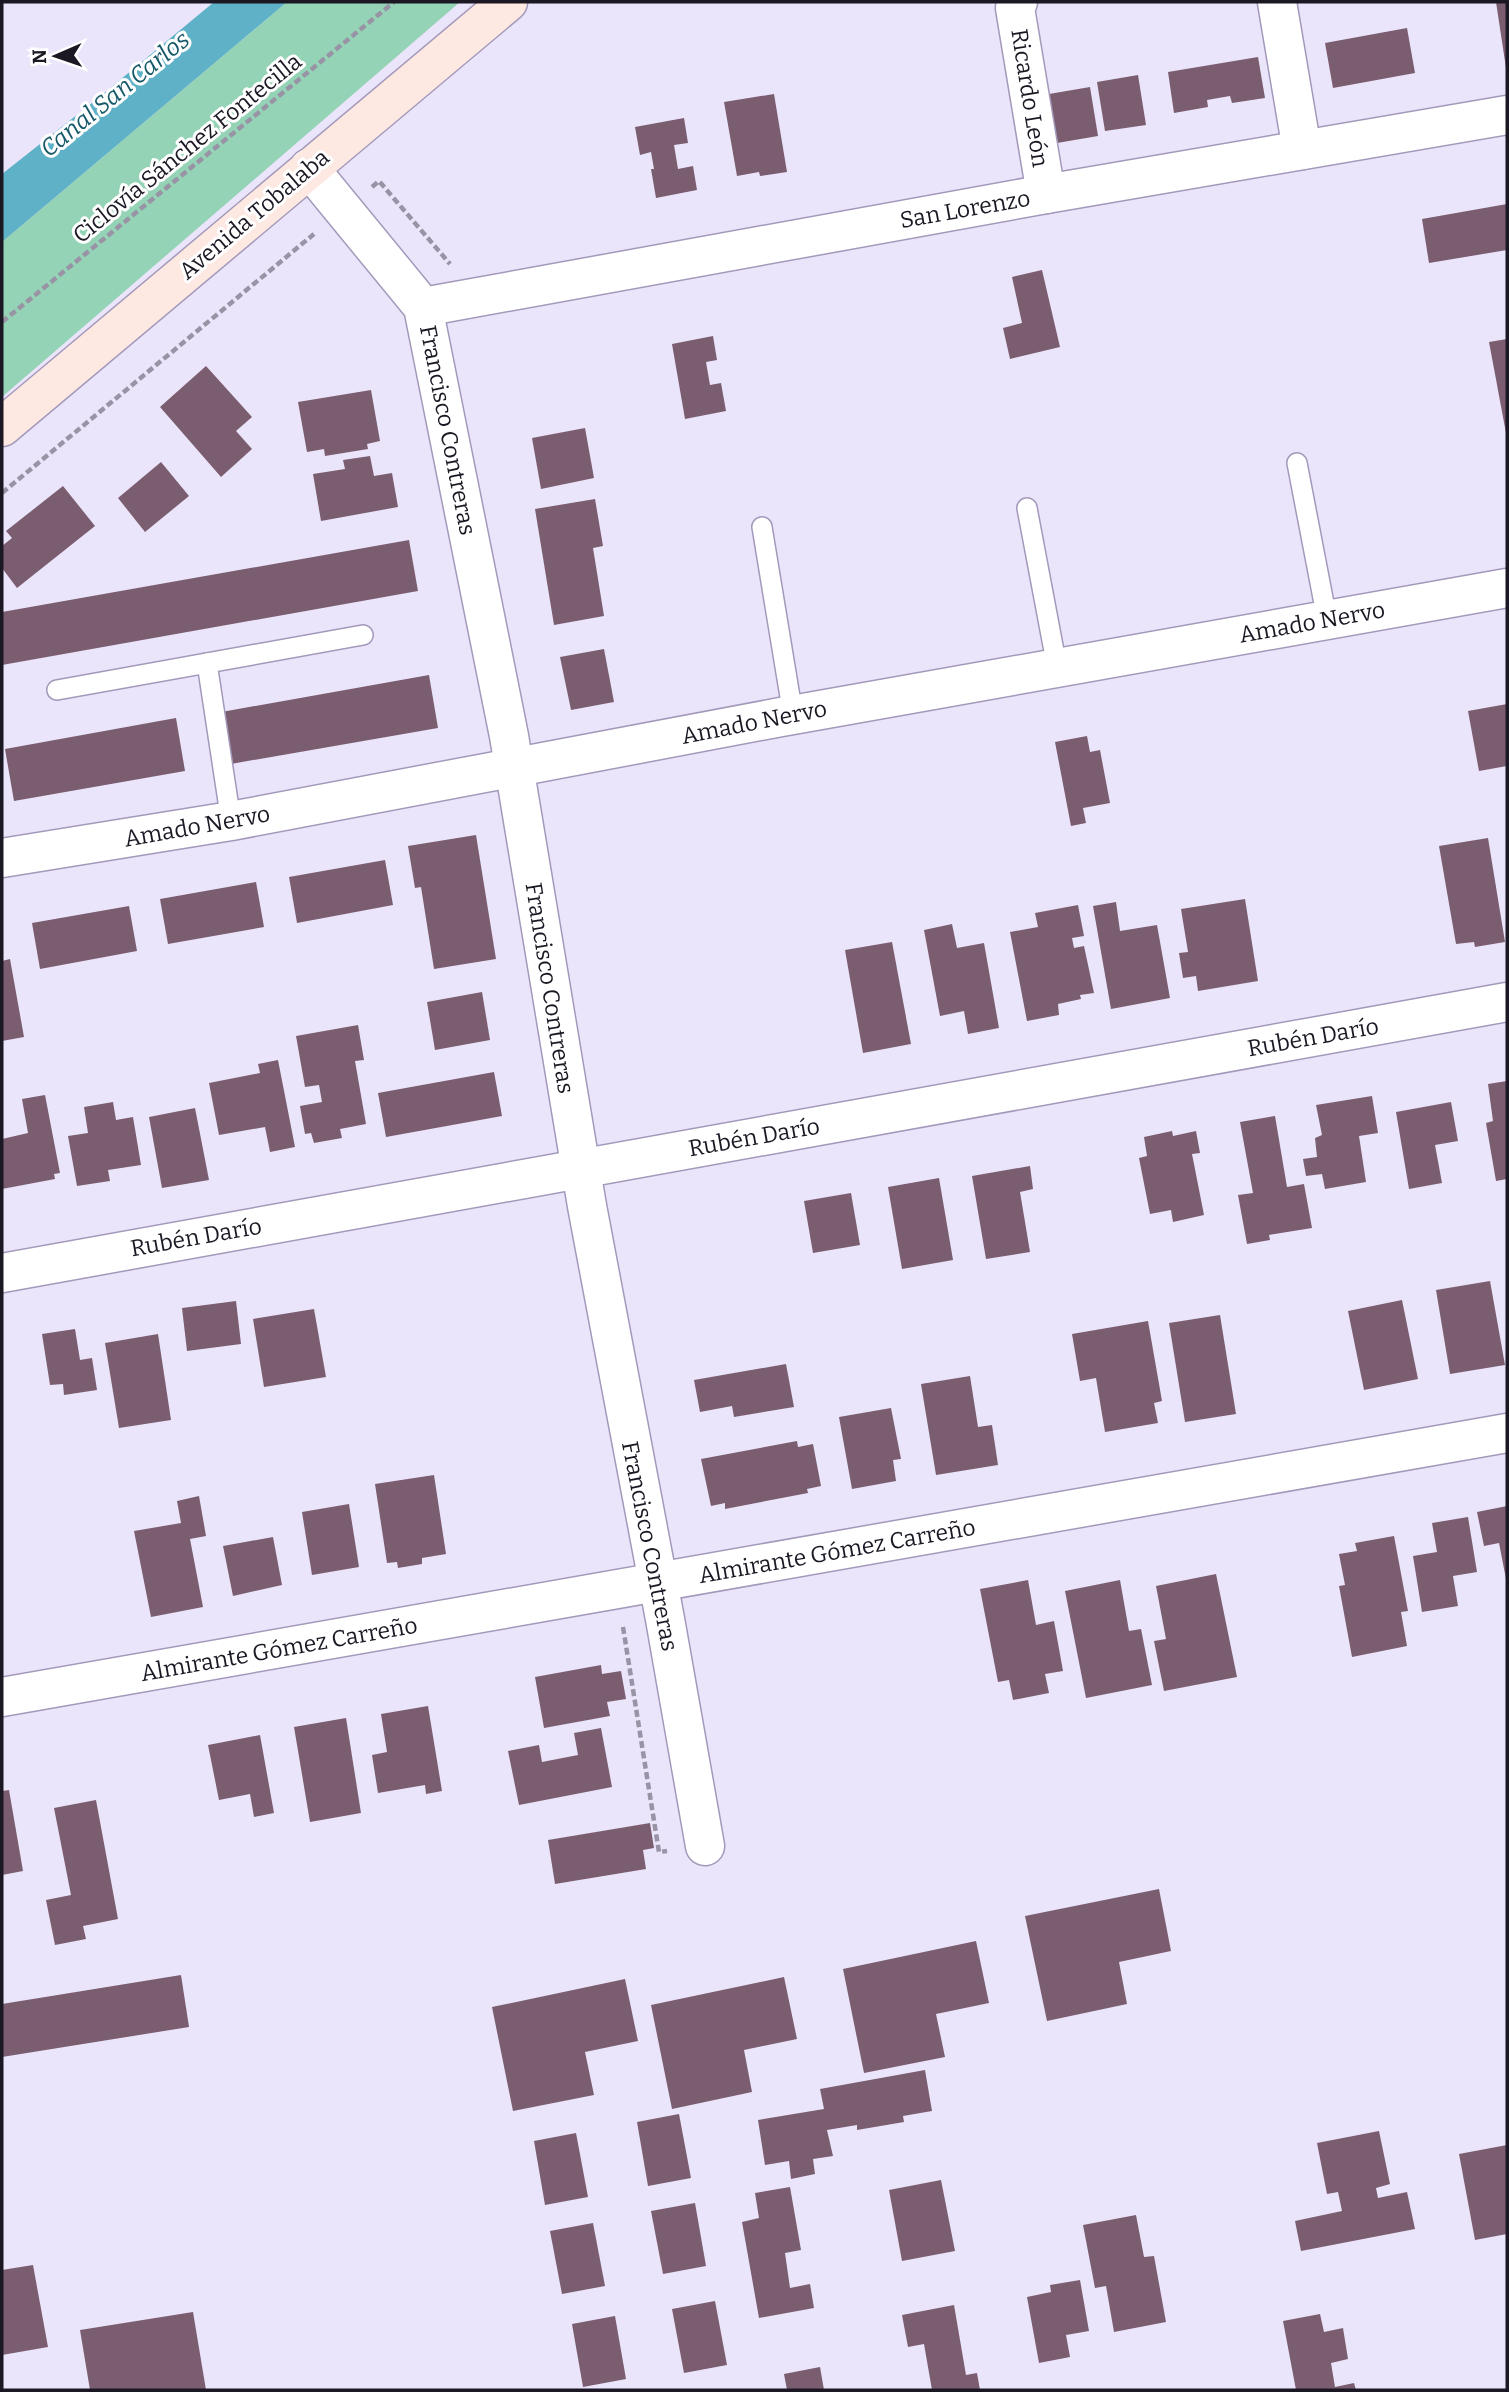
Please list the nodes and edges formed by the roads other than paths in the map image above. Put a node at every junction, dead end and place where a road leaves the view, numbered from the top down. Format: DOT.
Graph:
graph roads {
  1 [pos="508,2"];
  2 [pos="1018,2"];
  3 [pos="1277,2"];
  4 [pos="1507,115"];
  5 [pos="1302,150"];
  6 [pos="309,168"];
  7 [pos="1046,194"];
  8 [pos="424,307"];
  9 [pos="2,427"];
  10 [pos="1297,463"];
  11 [pos="1027,508"];
  12 [pos="762,527"];
  13 [pos="1507,588"];
  14 [pos="1327,619"];
  15 [pos="363,635"];
  16 [pos="206,663"];
  17 [pos="1057,667"];
  18 [pos="57,690"];
  19 [pos="793,715"];
  20 [pos="514,768"];
  21 [pos="231,821"];
  22 [pos="2,858"];
  23 [pos="1507,1002"];
  24 [pos="580,1168"];
  25 [pos="2,1273"];
  26 [pos="1507,1433"];
  27 [pos="657,1583"];
  28 [pos="2,1697"];
  29 [pos="705,1846"];
  1 -- 6 [label="main road, Avenida Tobalaba"];
  2 -- 7 [label="street, Ricardo León"];
  3 -- 5 [label="street"];
  4 -- 5 [label="street, San Lorenzo"];
  5 -- 7 [label="street, San Lorenzo"];
  6 -- 8 [label="street, Francisco Contreras"];
  6 -- 9 [label="main road, Avenida Tobalaba"];
  7 -- 8 [label="street, San Lorenzo"];
  8 -- 20 [label="street, Francisco Contreras"];
  10 -- 14 [label="lane"];
  11 -- 17 [label="lane"];
  12 -- 19 [label="lane"];
  13 -- 14 [label="street, Amado Nervo"];
  14 -- 17 [label="street, Amado Nervo"];
  15 -- 16 [label="lane"];
  16 -- 18 [label="lane"];
  16 -- 21 [label="lane"];
  17 -- 19 [label="street, Amado Nervo"];
  19 -- 20 [label="street, Amado Nervo"];
  20 -- 21 [label="street, Amado Nervo"];
  20 -- 24 [label="street, Francisco Contreras"];
  21 -- 22 [label="street, Amado Nervo"];
  23 -- 24 [label="street, Rubén Darío"];
  24 -- 25 [label="street, Rubén Darío"];
  24 -- 27 [label="street, Francisco Contreras"];
  26 -- 27 [label="street, Almirante Gómez Carreño"];
  27 -- 28 [label="street, Almirante Gómez Carreño"];
  27 -- 29 [label="street, Francisco Contreras"];
}
